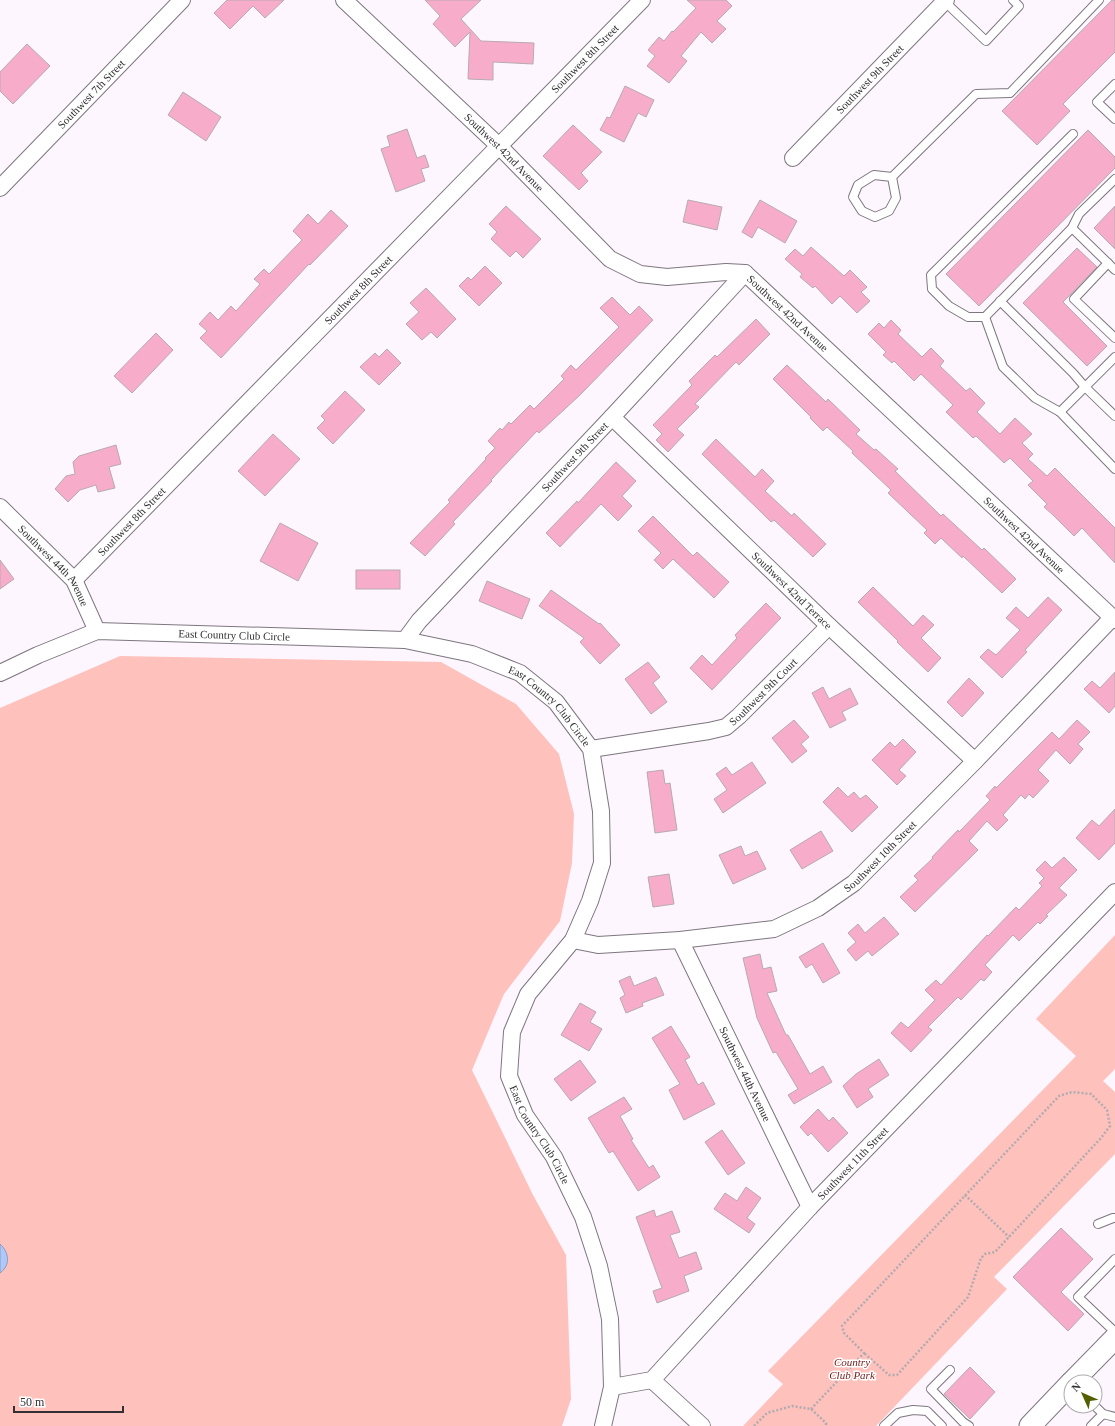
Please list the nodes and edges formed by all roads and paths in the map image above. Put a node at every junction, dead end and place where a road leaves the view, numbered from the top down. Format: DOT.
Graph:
graph roads {
  1 [pos="182,0"];
  2 [pos="344,0"];
  3 [pos="642,0"];
  4 [pos="1013,0"];
  5 [pos="1099,0"];
  6 [pos="945,1"];
  7 [pos="1115,84"];
  8 [pos="1115,119"];
  9 [pos="1074,134"];
  10 [pos="500,146"];
  11 [pos="793,158"];
  12 [pos="892,177"];
  13 [pos="1115,180"];
  14 [pos="0,188"];
  15 [pos="1072,228"];
  16 [pos="1108,263"];
  17 [pos="1115,270"];
  18 [pos="745,273"];
  19 [pos="1000,301"];
  20 [pos="985,317"];
  21 [pos="1115,338"];
  22 [pos="1115,357"];
  23 [pos="1085,387"];
  24 [pos="1060,412"];
  25 [pos="1115,416"];
  26 [pos="612,417"];
  27 [pos="1115,469"];
  28 [pos="0,507"];
  29 [pos="74,580"];
  30 [pos="1114,619"];
  31 [pos="829,626"];
  32 [pos="97,631"];
  33 [pos="405,640"];
  34 [pos="0,673"];
  35 [pos="591,749"];
  36 [pos="975,761"];
  37 [pos="1115,892"];
  38 [pos="573,940"];
  39 [pos="680,940"];
  40 [pos="965,1196"];
  41 [pos="810,1207"];
  42 [pos="1115,1218"];
  43 [pos="1098,1224"];
  44 [pos="1008,1238"];
  45 [pos="1115,1259"];
  46 [pos="1115,1332"];
  47 [pos="1115,1338"];
  48 [pos="864,1353"];
  49 [pos="950,1370"];
  50 [pos="1080,1374"];
  51 [pos="652,1380"];
  52 [pos="612,1387"];
  53 [pos="1063,1391"];
  54 [pos="811,1409"];
  55 [pos="1103,1414"];
  56 [pos="1115,1417"];
  57 [pos="603,1426"];
  58 [pos="702,1426"];
  59 [pos="754,1426"];
  60 [pos="826,1426"];
  61 [pos="884,1426"];
  62 [pos="942,1426"];
  63 [pos="969,1426"];
  64 [pos="1030,1426"];
  65 [pos="1091,1426"];
  1 -- 14 [label="street, Southwest 7th Street"];
  2 -- 10 [label="street, Southwest 42nd Avenue"];
  3 -- 10 [label="street, Southwest 8th Street"];
  4 -- 6 [label="lane"];
  5 -- 12 [label="lane"];
  6 -- 11 [label="street, Southwest 9th Street"];
  7 -- 8 [label="lane"];
  9 -- 20 [label="lane"];
  10 -- 18 [label="street, Southwest 42nd Avenue"];
  10 -- 29 [label="street, Southwest 8th Street"];
  12 -- 12 [label="lane"];
  13 -- 15 [label="lane"];
  15 -- 16 [label="lane"];
  15 -- 19 [label="lane"];
  16 -- 17 [label="lane"];
  16 -- 21 [label="lane"];
  18 -- 26 [label="street, Southwest 9th Street"];
  18 -- 30 [label="street, Southwest 42nd Avenue"];
  19 -- 20 [label="lane"];
  19 -- 23 [label="lane"];
  20 -- 24 [label="lane"];
  22 -- 23 [label="lane"];
  23 -- 24 [label="lane"];
  23 -- 25 [label="lane"];
  24 -- 27 [label="lane"];
  26 -- 31 [label="street, Southwest 42nd Terrace"];
  26 -- 33 [label="street, Southwest 9th Street"];
  28 -- 29 [label="street, Southwest 44th Avenue"];
  29 -- 32 [label="street, Southwest 44th Avenue"];
  30 -- 36 [label="street, Southwest 10th Street"];
  31 -- 35 [label="street, Southwest 9th Court"];
  31 -- 36 [label="street, Southwest 42nd Terrace"];
  32 -- 33 [label="street, East Country Club Circle"];
  32 -- 34 [label="street, East Country Club Circle"];
  33 -- 35 [label="street, East Country Club Circle"];
  35 -- 38 [label="street, East Country Club Circle"];
  36 -- 39 [label="street, Southwest 10th Street"];
  37 -- 41 [label="street, Southwest 11th Street"];
  38 -- 39 [label="street, Southwest 10th Street"];
  38 -- 52 [label="street, East Country Club Circle"];
  39 -- 41 [label="street, Southwest 44th Avenue"];
  40 -- 44 [label="path"];
  40 -- 44 [label="path"];
  40 -- 48 [label="path"];
  41 -- 51 [label="street, Southwest 11th Street"];
  42 -- 43 [label="lane"];
  44 -- 48 [label="path"];
  45 -- 46 [label="lane"];
  47 -- 50 [label="street"];
  48 -- 54 [label="path"];
  49 -- 63 [label="lane"];
  51 -- 52 [label="street"];
  51 -- 58 [label="street"];
  52 -- 57 [label="street"];
  53 -- 64 [label="street"];
  54 -- 59 [label="path"];
  54 -- 60 [label="path"];
  55 -- 56 [label="lane"];
  55 -- 65 [label="lane"];
  61 -- 62 [label="lane"];
}
